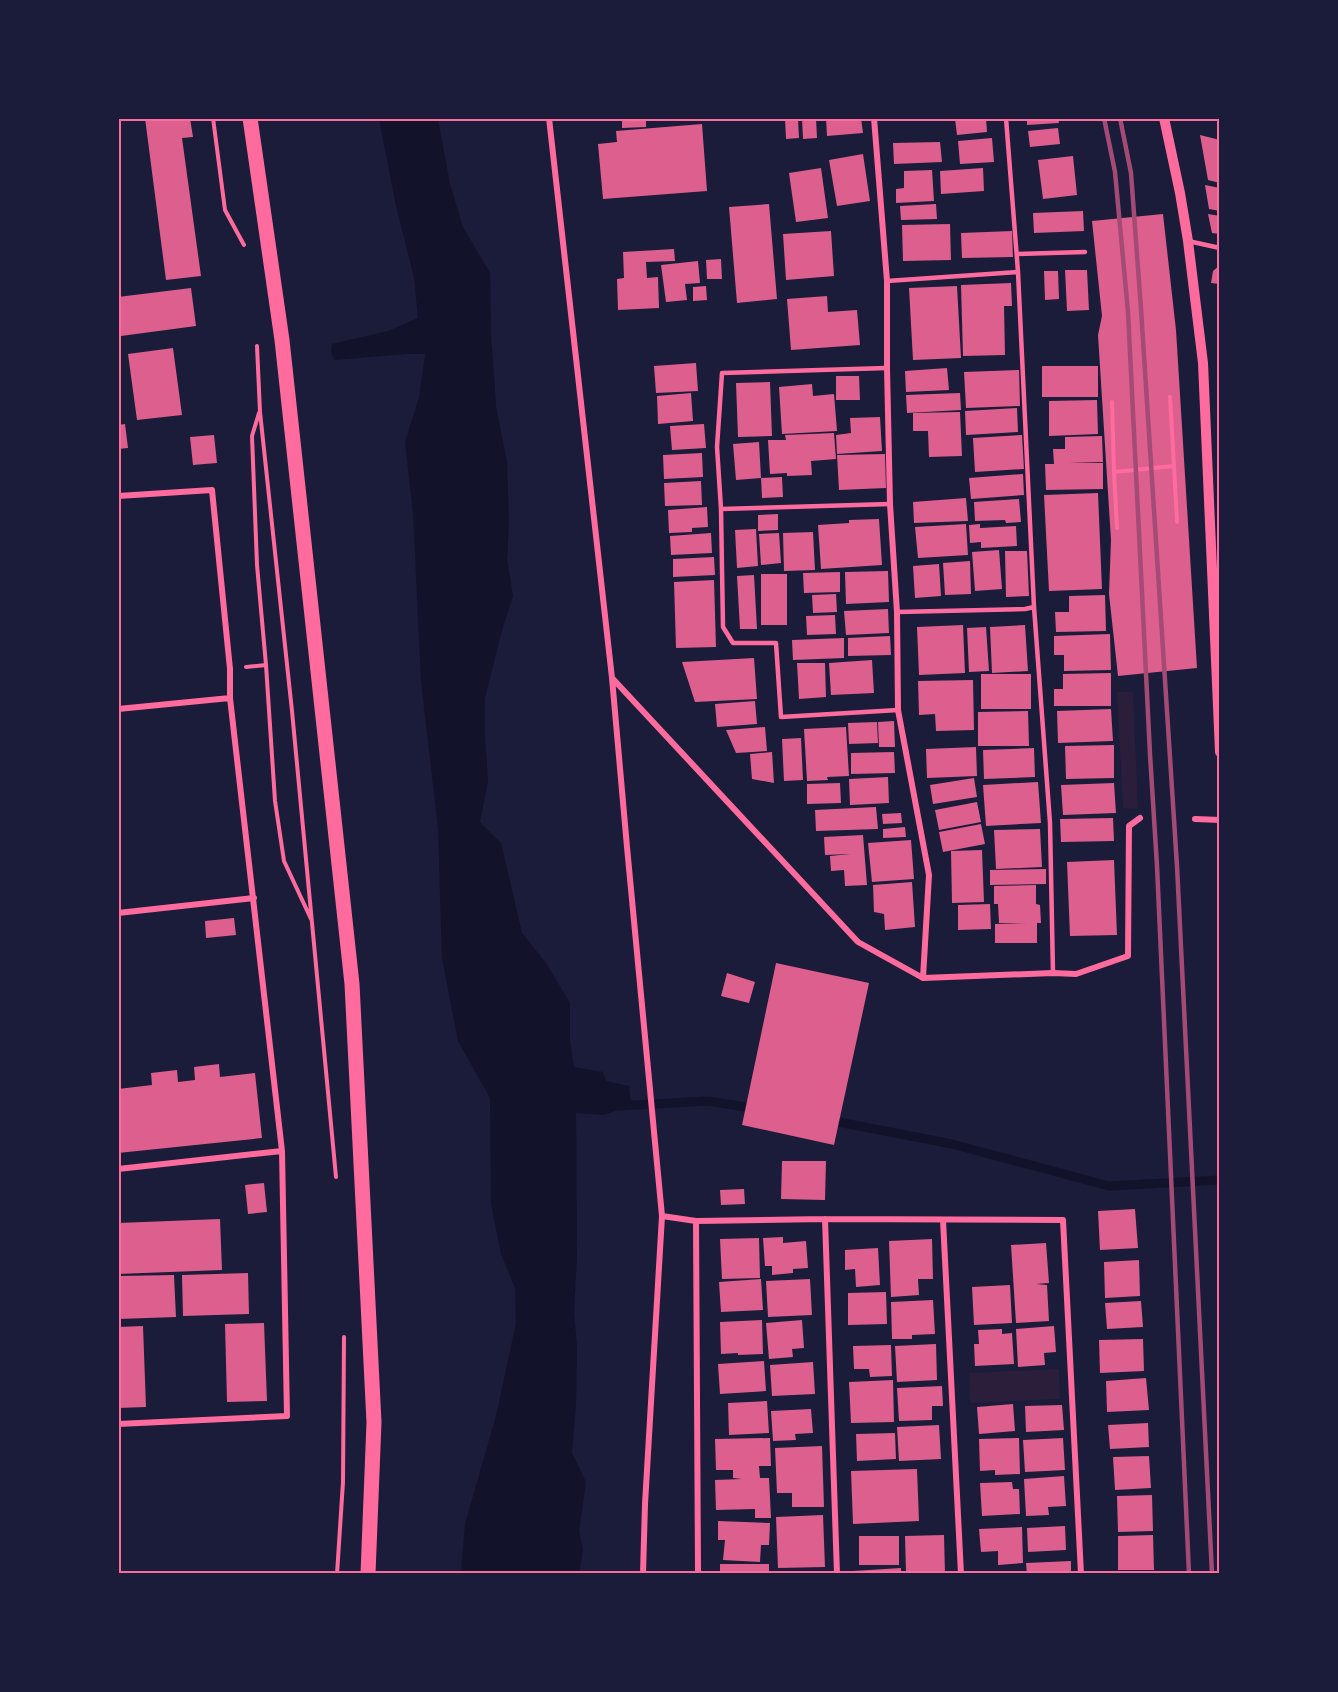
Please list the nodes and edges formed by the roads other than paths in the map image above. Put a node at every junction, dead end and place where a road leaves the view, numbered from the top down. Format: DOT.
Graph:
graph roads {
  1 [pos="250,118"];
  2 [pos="549,118"];
  3 [pos="874,118"];
  4 [pos="1006,118"];
  5 [pos="1164,118"];
  6 [pos="1188,241"];
  7 [pos="1220,248"];
  8 [pos="1085,252"];
  9 [pos="1017,254"];
  10 [pos="1018,272"];
  11 [pos="887,281"];
  12 [pos="887,368"];
  13 [pos="118,496"];
  14 [pos="890,504"];
  15 [pos="721,509"];
  16 [pos="1034,607"];
  17 [pos="897,612"];
  18 [pos="1217,628"];
  19 [pos="612,678"];
  20 [pos="230,698"];
  21 [pos="118,709"];
  22 [pos="898,710"];
  23 [pos="1220,752"];
  24 [pos="1140,818"];
  25 [pos="1195,819"];
  26 [pos="1220,820"];
  27 [pos="254,898"];
  28 [pos="118,913"];
  29 [pos="1053,973"];
  30 [pos="923,978"];
  31 [pos="282,1151"];
  32 [pos="118,1169"];
  33 [pos="662,1216"];
  34 [pos="825,1219"];
  35 [pos="943,1220"];
  36 [pos="696,1221"];
  37 [pos="118,1424"];
  38 [pos="368,1574"];
  39 [pos="643,1574"];
  40 [pos="699,1574"];
  41 [pos="837,1574"];
  42 [pos="961,1574"];
  43 [pos="1081,1574"];
  1 -- 38 [label="main road"];
  2 -- 19 [label="street"];
  3 -- 11 [label="street"];
  4 -- 9 [label="lane"];
  5 -- 6 [label="street"];
  6 -- 7 [label="lane"];
  6 -- 18 [label="street"];
  8 -- 9 [label="lane"];
  9 -- 10 [label="lane"];
  10 -- 11 [label="lane"];
  10 -- 16 [label="lane"];
  11 -- 12 [label="street"];
  12 -- 14 [label="street"];
  12 -- 15 [label="lane"];
  13 -- 20 [label="street"];
  14 -- 15 [label="lane"];
  14 -- 17 [label="street"];
  15 -- 22 [label="lane"];
  16 -- 17 [label="lane"];
  16 -- 29 [label="lane"];
  17 -- 22 [label="street"];
  18 -- 23 [label="street"];
  19 -- 30 [label="street"];
  19 -- 33 [label="street"];
  20 -- 21 [label="street"];
  20 -- 27 [label="street"];
  22 -- 30 [label="street"];
  24 -- 29 [label="street"];
  25 -- 26 [label="street"];
  27 -- 28 [label="street"];
  27 -- 31 [label="street"];
  29 -- 30 [label="street"];
  31 -- 32 [label="street"];
  31 -- 37 [label="street"];
  33 -- 36 [label="street"];
  33 -- 39 [label="street"];
  34 -- 35 [label="street"];
  34 -- 36 [label="street"];
  34 -- 41 [label="street"];
  35 -- 42 [label="street"];
  35 -- 43 [label="street"];
  36 -- 40 [label="street"];
}
